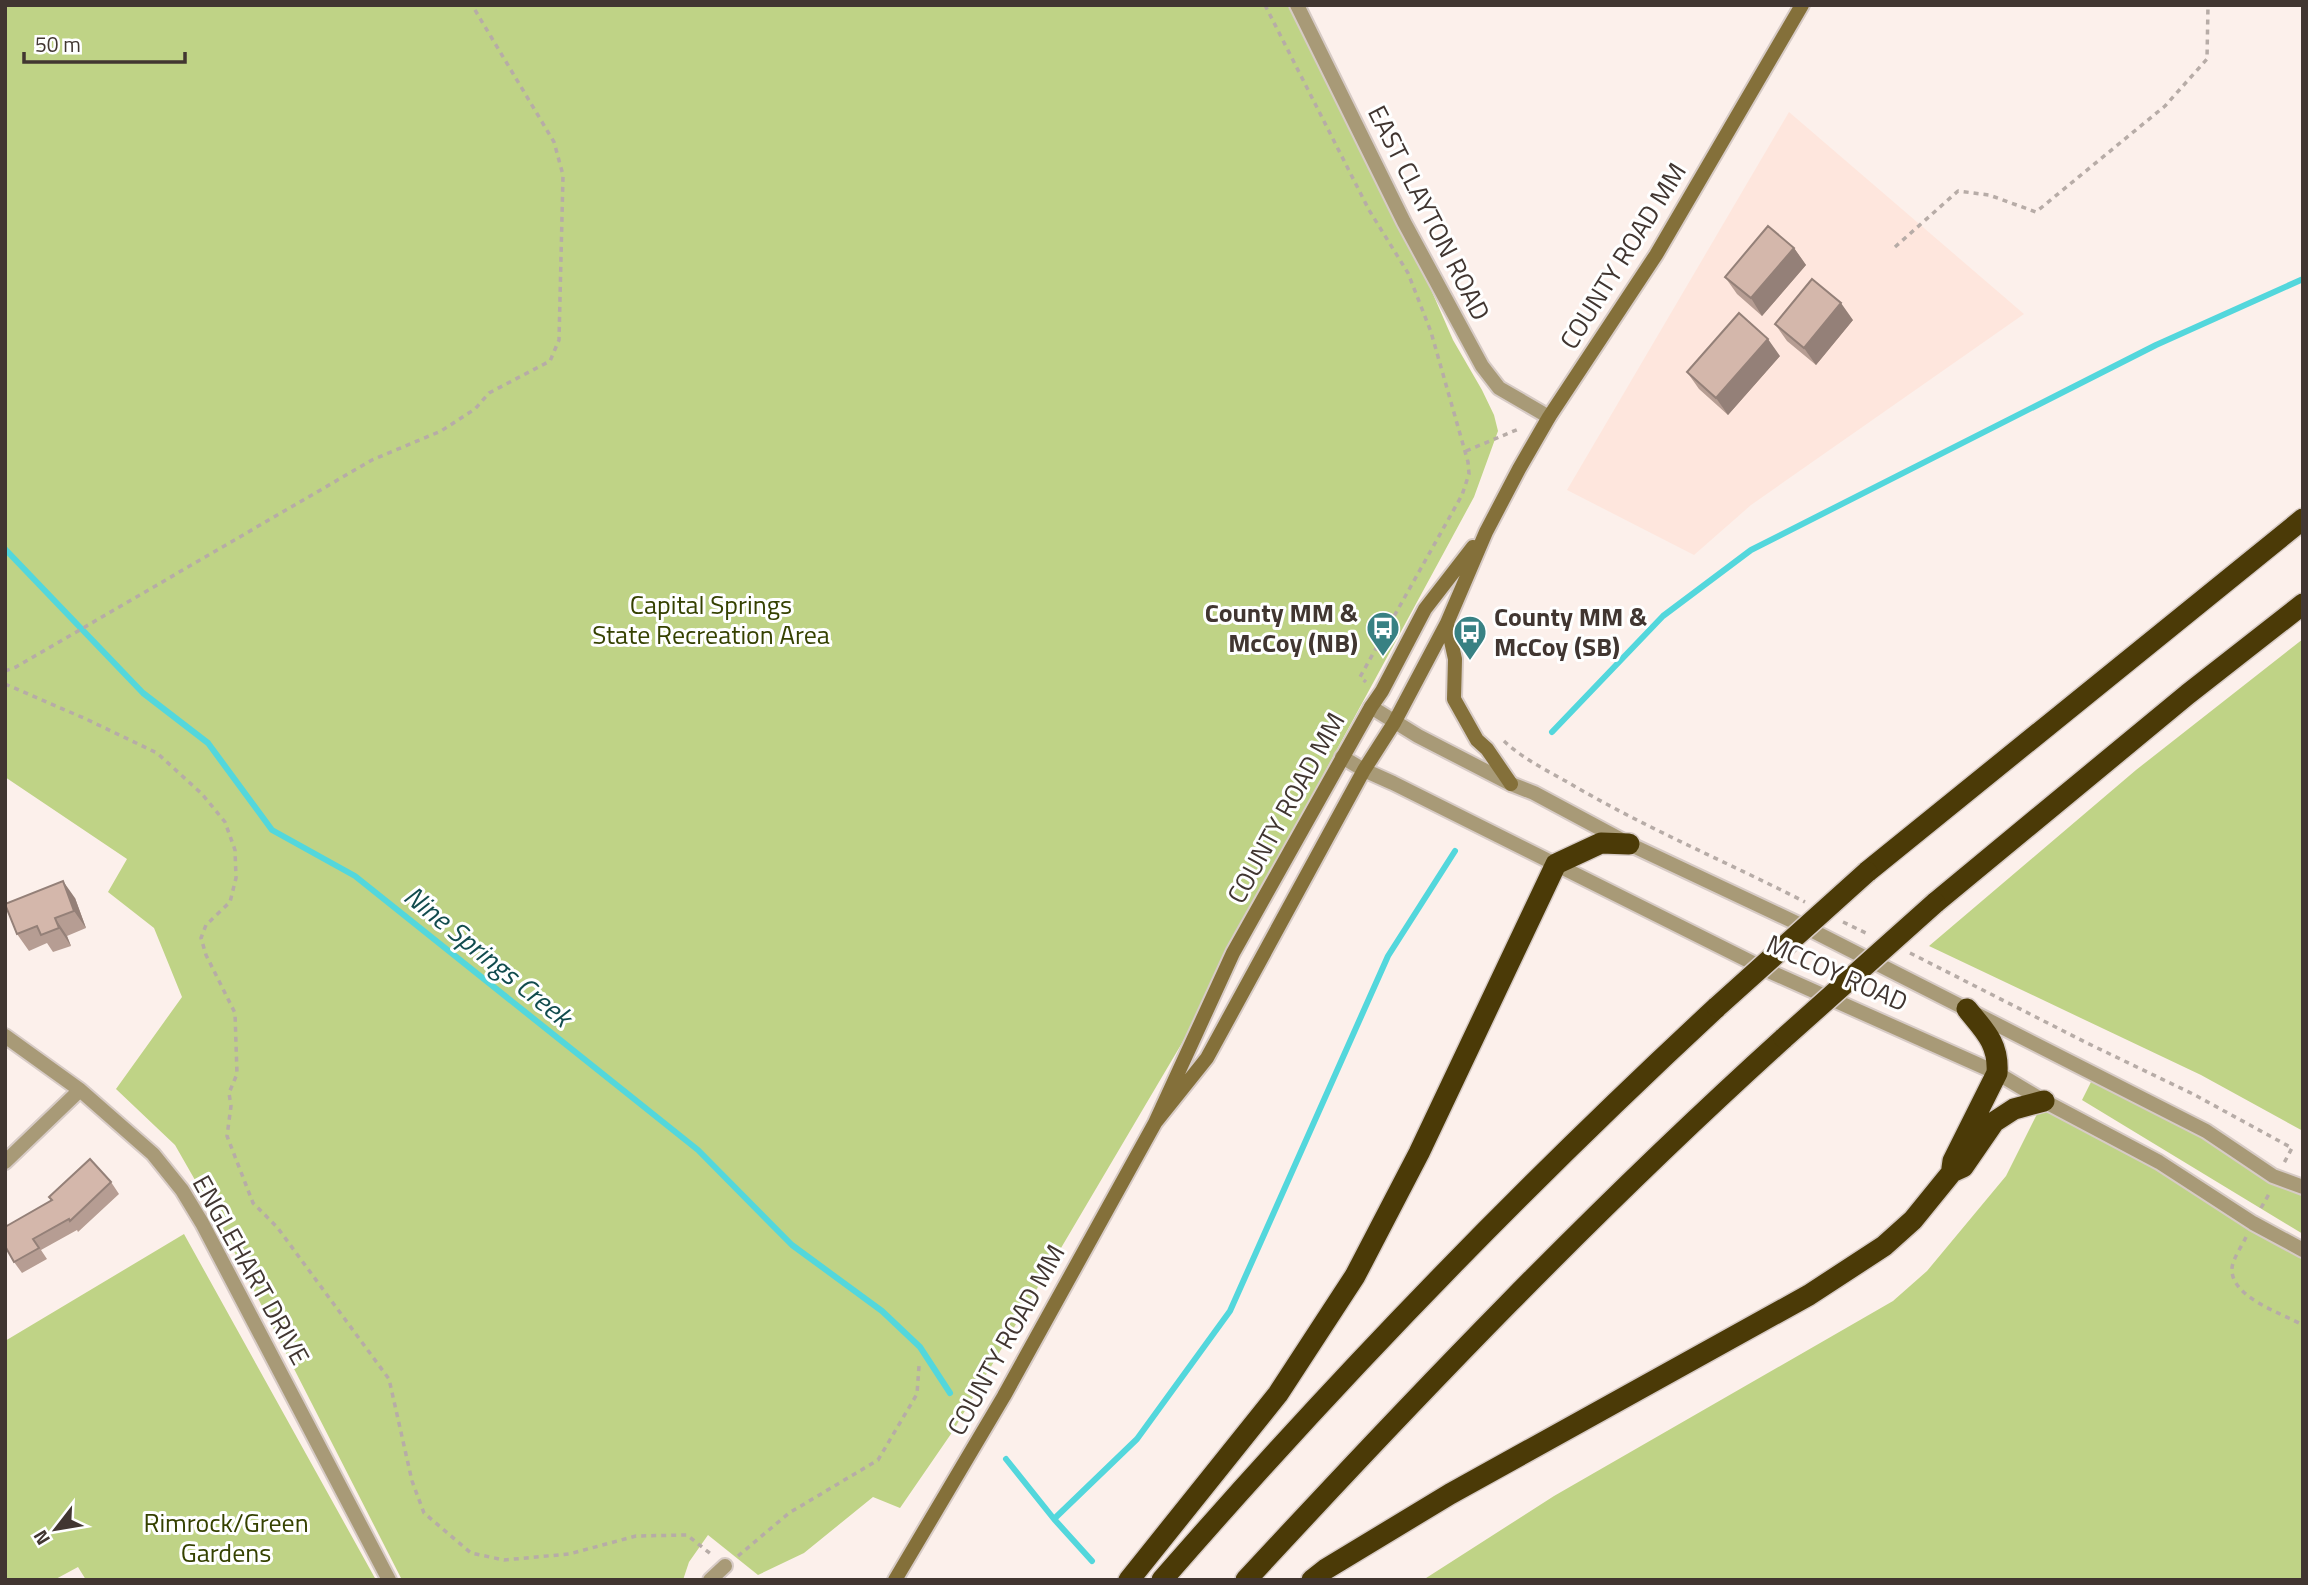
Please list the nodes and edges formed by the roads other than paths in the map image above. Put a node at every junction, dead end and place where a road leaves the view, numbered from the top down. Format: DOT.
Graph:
graph roads {
  1 [pos="1297,5"];
  2 [pos="1802,5"];
  3 [pos="1549,417"];
  4 [pos="2303,519"];
  5 [pos="1486,532"];
  6 [pos="2303,604"];
  7 [pos="1447,622"];
  8 [pos="1371,707"];
  9 [pos="1394,723"];
  10 [pos="1342,757"];
  11 [pos="1364,770"];
  12 [pos="1511,784"];
  13 [pos="1629,844"];
  14 [pos="1556,864"];
  15 [pos="1966,1009"];
  16 [pos="5,1036"];
  17 [pos="1997,1073"];
  18 [pos="80,1090"];
  19 [pos="2044,1101"];
  20 [pos="1155,1123"];
  21 [pos="5,1162"];
  22 [pos="1952,1172"];
  23 [pos="2303,1187"];
  24 [pos="2303,1250"];
  25 [pos="725,1566"];
  26 [pos="389,1580"];
  27 [pos="710,1580"];
  28 [pos="895,1580"];
  29 [pos="1129,1580"];
  30 [pos="1162,1580"];
  31 [pos="1246,1580"];
  32 [pos="1312,1580"];
  1 -- 3 [label="street, EAST CLAYTON ROAD"];
  2 -- 3 [label="main road, COUNTY ROAD MM"];
  3 -- 5 [label="main road, COUNTY ROAD MM"];
  4 -- 30 [label="highway, bridge"];
  5 -- 7 [label="main road, COUNTY ROAD MM"];
  5 -- 8 [label="main road, COUNTY ROAD MM"];
  6 -- 31 [label="highway, bridge"];
  7 -- 9 [label="main road, COUNTY ROAD MM"];
  7 -- 12 [label="main road"];
  8 -- 9 [label="street, MCCOY ROAD"];
  8 -- 10 [label="main road, COUNTY ROAD MM"];
  9 -- 11 [label="main road, COUNTY ROAD MM"];
  9 -- 12 [label="street, MCCOY ROAD"];
  10 -- 11 [label="street, MCCOY ROAD"];
  10 -- 20 [label="main road, COUNTY ROAD MM"];
  11 -- 14 [label="street, MCCOY ROAD"];
  11 -- 20 [label="main road, COUNTY ROAD MM"];
  12 -- 13 [label="street, MCCOY ROAD"];
  13 -- 14 [label="highway"];
  13 -- 15 [label="street, MCCOY ROAD"];
  14 -- 17 [label="street, MCCOY ROAD"];
  14 -- 29 [label="highway"];
  15 -- 17 [label="highway"];
  15 -- 23 [label="street, MCCOY ROAD"];
  16 -- 18 [label="street, ENGLEHART DRIVE"];
  17 -- 19 [label="street, MCCOY ROAD"];
  17 -- 22 [label="highway"];
  18 -- 21 [label="street"];
  18 -- 26 [label="street, ENGLEHART DRIVE"];
  19 -- 22 [label="highway"];
  19 -- 24 [label="street, MCCOY ROAD"];
  20 -- 28 [label="main road, COUNTY ROAD MM"];
  22 -- 32 [label="highway"];
  25 -- 27 [label="street"];
}
